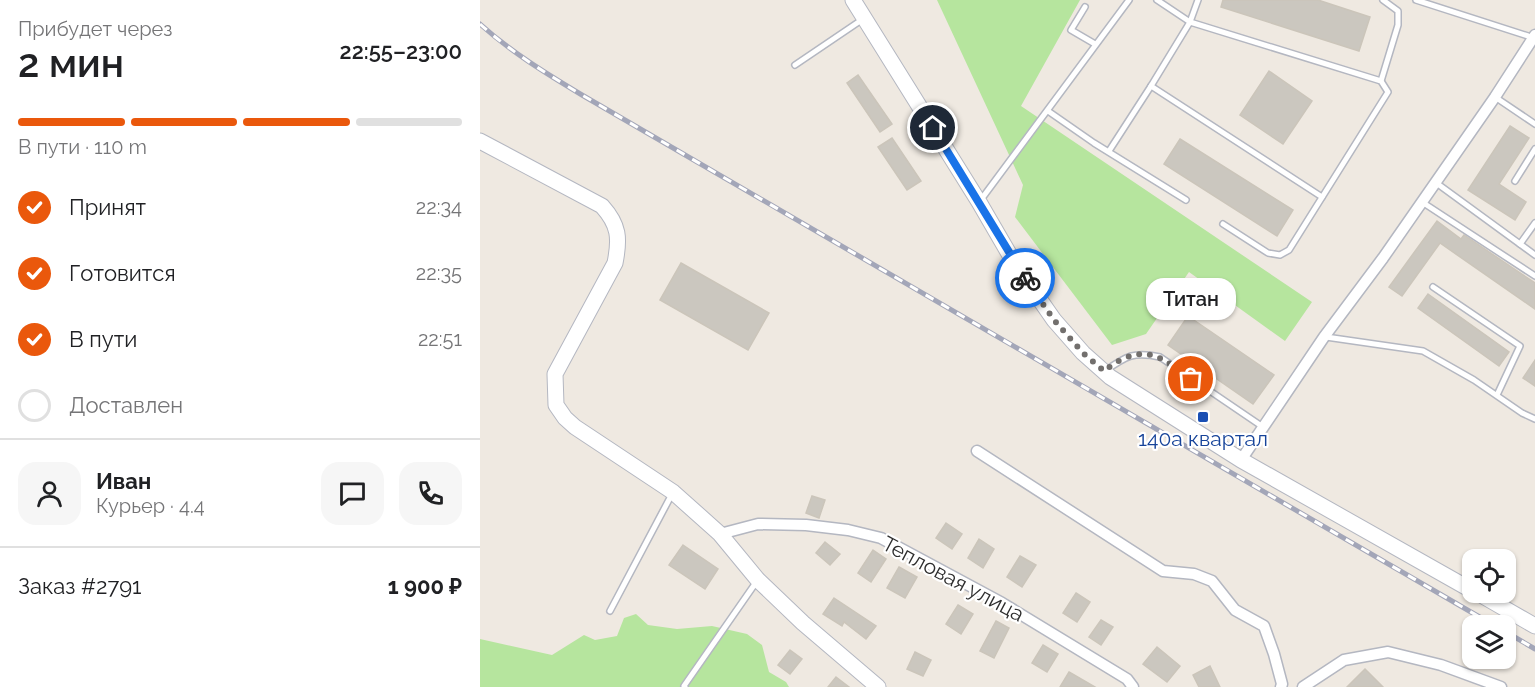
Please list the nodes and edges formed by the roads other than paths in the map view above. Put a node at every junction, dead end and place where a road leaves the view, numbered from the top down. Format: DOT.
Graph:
graph roads {
  1 [pos="853,0"];
  2 [pos="1129,0"];
  3 [pos="1157,0"];
  4 [pos="1198,0"];
  5 [pos="1383,0"];
  6 [pos="1416,0"];
  7 [pos="1085,7"];
  8 [pos="865,18"];
  9 [pos="1190,22"];
  10 [pos="1532,39"];
  11 [pos="1095,44"];
  12 [pos="795,65"];
  13 [pos="1381,81"];
  14 [pos="1151,86"];
  15 [pos="1495,97"];
  16 [pos="1048,111"];
  17 [pos="1535,124"];
  18 [pos="480,141"];
  19 [pos="1535,149"];
  20 [pos="1108,151"];
  21 [pos="1436,182"];
  22 [pos="1515,182"];
  23 [pos="1323,197"];
  24 [pos="1186,201"];
  25 [pos="979,202"];
  26 [pos="1422,202"];
  27 [pos="1535,223"];
  28 [pos="1223,224"];
  29 [pos="1520,244"];
  30 [pos="1535,255"];
  31 [pos="1535,276"];
  32 [pos="1433,287"];
  33 [pos="1324,337"];
  34 [pos="1104,371"];
  35 [pos="1497,395"];
  36 [pos="1535,418"];
  37 [pos="1263,427"];
  38 [pos="977,451"];
  39 [pos="1241,460"];
  40 [pos="673,492"];
  41 [pos="720,534"];
  42 [pos="758,580"];
  43 [pos="1462,585"];
  44 [pos="1494,603"];
  45 [pos="610,611"];
  46 [pos="1535,626"];
  47 [pos="685,687"];
  48 [pos="878,687"];
  49 [pos="1133,687"];
  50 [pos="1281,687"];
  51 [pos="1303,687"];
  52 [pos="1501,687"];
  1 -- 8 [label="street"];
  2 -- 11 [label="lane"];
  3 -- 9 [label="lane"];
  4 -- 9 [label="lane"];
  5 -- 13 [label="lane"];
  6 -- 10 [label="lane"];
  7 -- 11 [label="lane"];
  8 -- 12 [label="lane"];
  8 -- 25 [label="street"];
  9 -- 13 [label="lane"];
  9 -- 14 [label="lane"];
  10 -- 15 [label="street"];
  11 -- 16 [label="lane"];
  13 -- 23 [label="lane"];
  14 -- 20 [label="lane"];
  14 -- 23 [label="lane"];
  15 -- 17 [label="lane"];
  15 -- 21 [label="street"];
  16 -- 20 [label="lane"];
  16 -- 25 [label="lane"];
  18 -- 40 [label="street"];
  19 -- 22 [label="lane"];
  20 -- 24 [label="lane"];
  21 -- 26 [label="street"];
  21 -- 29 [label="lane"];
  23 -- 28 [label="lane"];
  25 -- 34 [label="street"];
  26 -- 31 [label="lane"];
  26 -- 33 [label="street"];
  27 -- 29 [label="lane"];
  29 -- 30 [label="lane"];
  32 -- 35 [label="lane"];
  33 -- 35 [label="lane"];
  33 -- 37 [label="street"];
  34 -- 37 [label="lane"];
  34 -- 39 [label="street"];
  35 -- 36 [label="lane"];
  37 -- 39 [label="street"];
  38 -- 50 [label="street"];
  39 -- 43 [label="street"];
  40 -- 41 [label="street"];
  40 -- 45 [label="lane"];
  41 -- 42 [label="street"];
  41 -- 49 [label="street, Тепловая улица"];
  42 -- 47 [label="lane"];
  42 -- 48 [label="street"];
  44 -- 46 [label="street"];
  51 -- 52 [label="street"];
}
